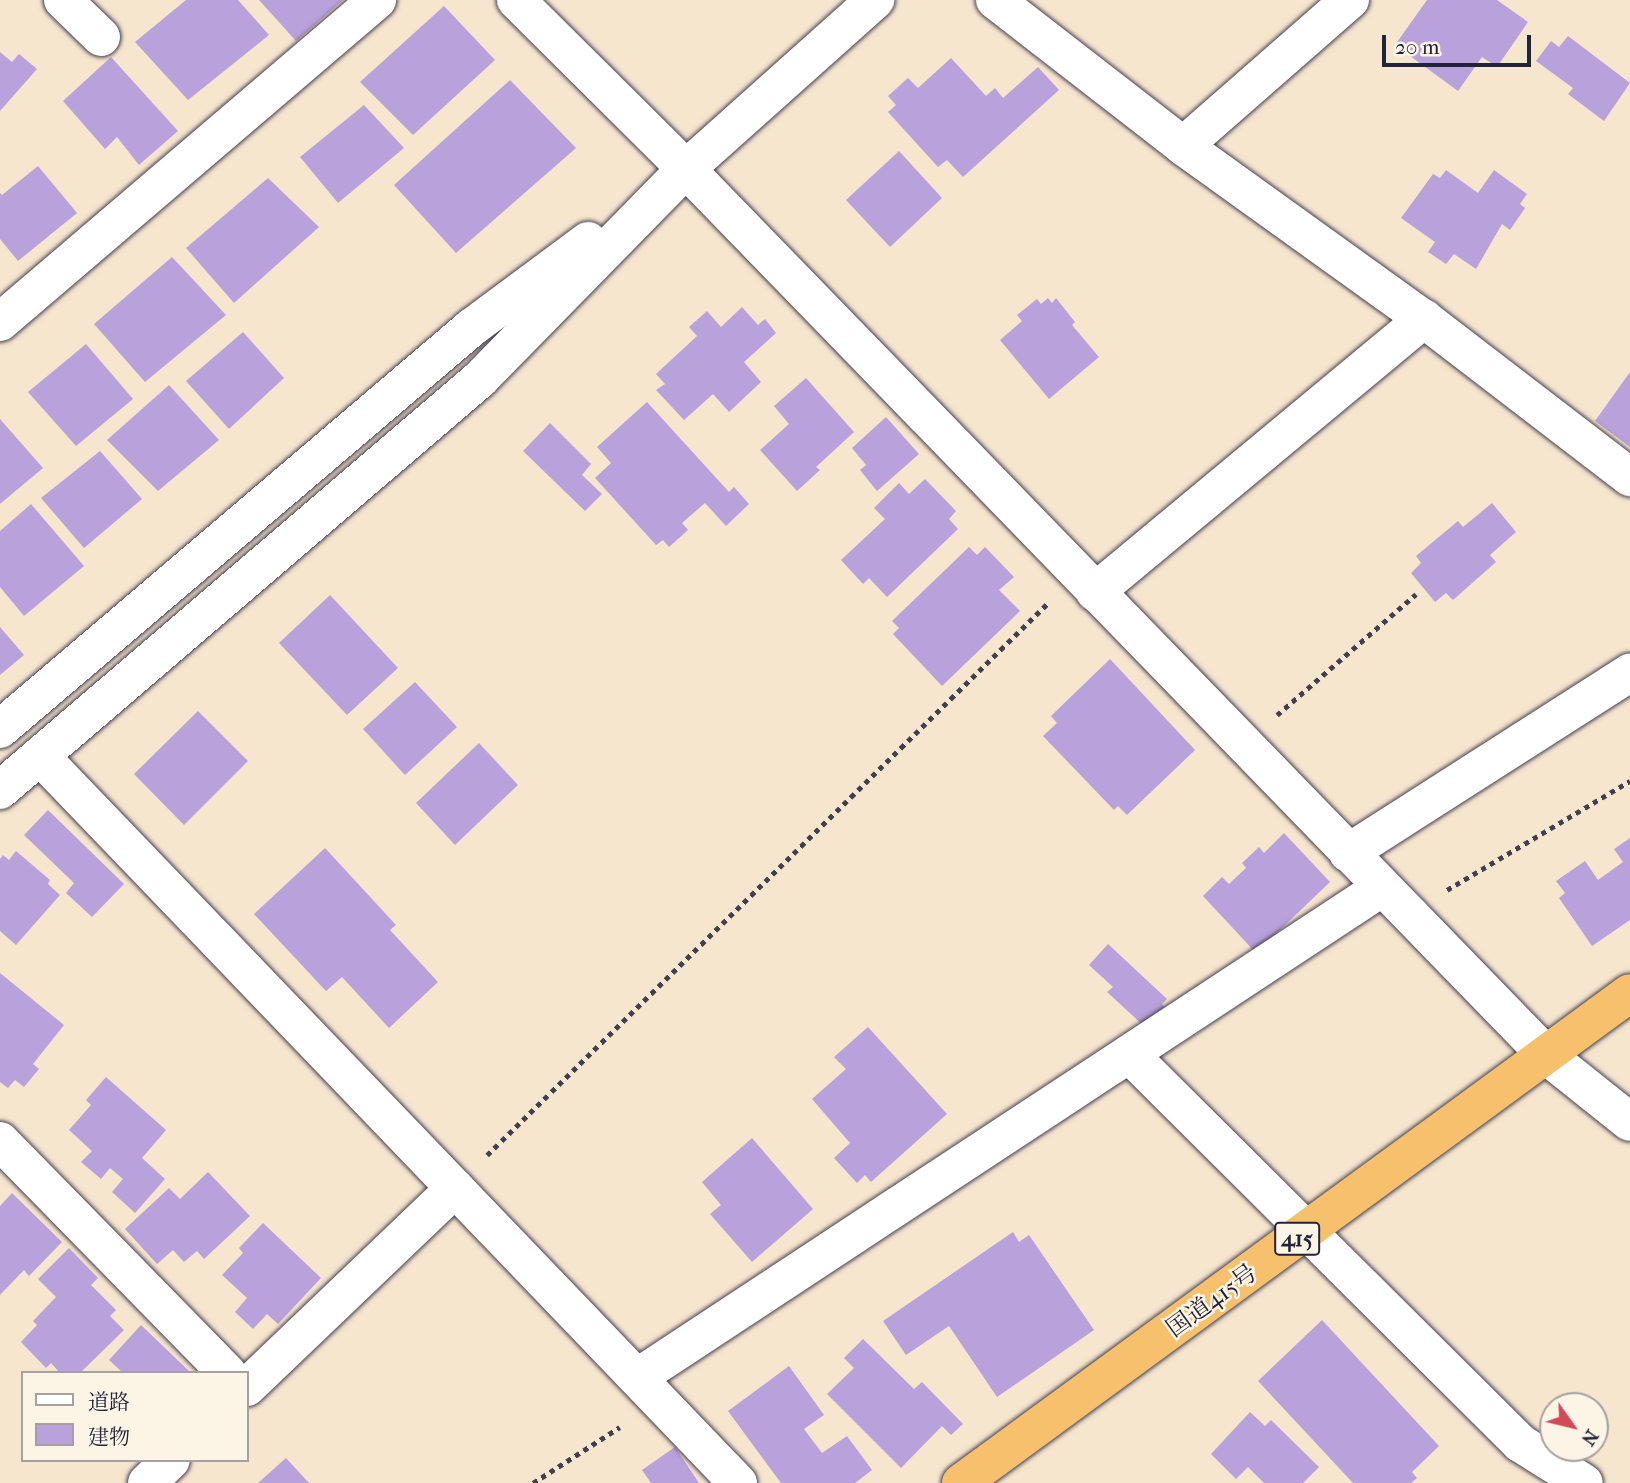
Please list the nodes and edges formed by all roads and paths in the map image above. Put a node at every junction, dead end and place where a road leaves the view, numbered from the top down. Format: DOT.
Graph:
graph roads {
  1 [pos="63,0"];
  2 [pos="377,0"];
  3 [pos="875,0"];
  4 [pos="995,0"];
  5 [pos="1350,0"];
  6 [pos="529,5"];
  7 [pos="101,37"];
  8 [pos="1183,146"];
  9 [pos="686,169"];
  10 [pos="1424,319"];
  11 [pos="0,322"];
  12 [pos="1630,477"];
  13 [pos="1086,583"];
  14 [pos="1416,594"];
  15 [pos="1630,673"];
  16 [pos="0,729"];
  17 [pos="1242,745"];
  18 [pos="40,756"];
  19 [pos="1630,781"];
  20 [pos="0,790"];
  21 [pos="1348,853"];
  22 [pos="1381,888"];
  23 [pos="1438,895"];
  24 [pos="1630,993"];
  25 [pos="1129,1054"];
  26 [pos="1546,1055"];
  27 [pos="1630,1122"];
  28 [pos="0,1142"];
  29 [pos="455,1188"];
  30 [pos="1307,1231"];
  31 [pos="225,1371"];
  32 [pos="638,1377"];
  33 [pos="248,1386"];
  34 [pos="629,1421"];
  35 [pos="169,1462"];
  36 [pos="148,1483"];
  37 [pos="533,1483"];
  38 [pos="738,1483"];
  39 [pos="961,1483"];
  40 [pos="1584,1483"];
  1 -- 7 [label="street"];
  2 -- 11 [label="street"];
  3 -- 9 [label="street"];
  4 -- 8 [label="street"];
  5 -- 8 [label="street"];
  6 -- 9 [label="street"];
  8 -- 10 [label="street"];
  9 -- 13 [label="street"];
  9 -- 16 [label="street"];
  9 -- 18 [label="street"];
  10 -- 12 [label="street"];
  10 -- 13 [label="street"];
  13 -- 17 [label="street"];
  13 -- 29 [label="path"];
  14 -- 17 [label="path"];
  15 -- 21 [label="street"];
  17 -- 21 [label="street"];
  18 -- 20 [label="street"];
  18 -- 29 [label="street"];
  19 -- 23 [label="path"];
  21 -- 22 [label="street"];
  22 -- 25 [label="street"];
  22 -- 26 [label="street"];
  24 -- 26 [label="highway, 国道415号 / 415"];
  25 -- 30 [label="street"];
  25 -- 32 [label="street"];
  26 -- 27 [label="street"];
  26 -- 30 [label="highway, 国道415号 / 415"];
  28 -- 31 [label="street"];
  29 -- 32 [label="street"];
  29 -- 33 [label="street"];
  30 -- 39 [label="highway, 国道415号 / 415"];
  30 -- 40 [label="street"];
  32 -- 38 [label="street"];
  34 -- 37 [label="path"];
  35 -- 36 [label="street"];
}
